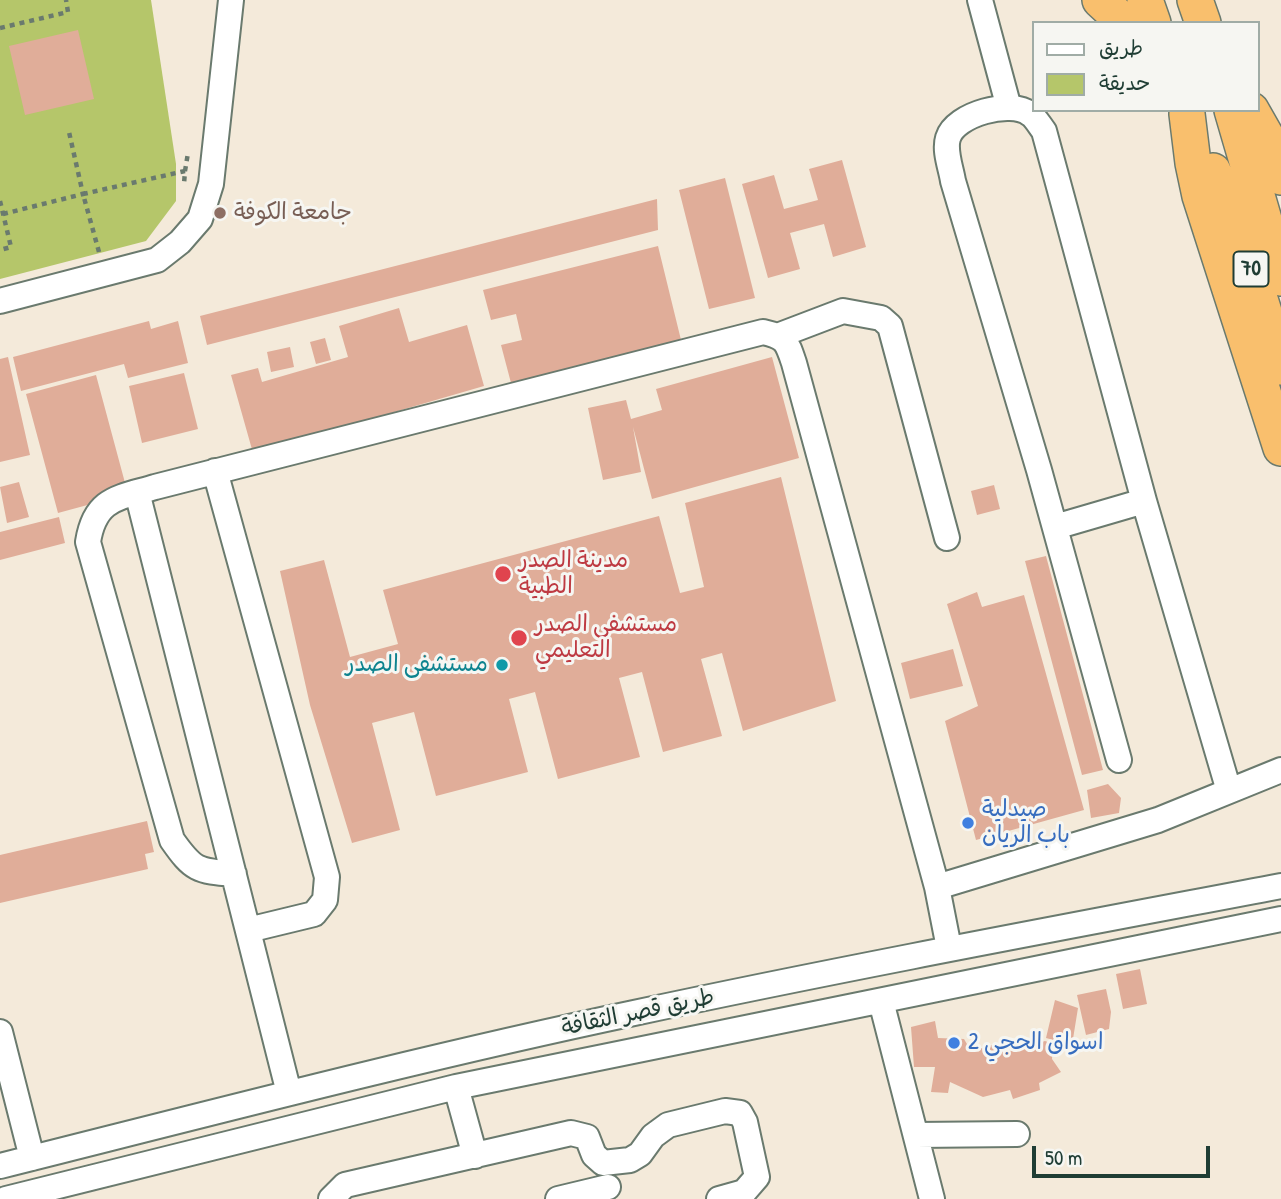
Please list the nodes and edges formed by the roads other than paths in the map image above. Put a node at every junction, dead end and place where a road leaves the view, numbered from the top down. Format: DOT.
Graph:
graph roads {
  1 [pos="231,0"];
  2 [pos="980,0"];
  3 [pos="1100,0"];
  4 [pos="1145,0"];
  5 [pos="1195,0"];
  6 [pos="1123,21"];
  7 [pos="1152,21"];
  8 [pos="1202,21"];
  9 [pos="1009,108"];
  10 [pos="1186,112"];
  11 [pos="1233,112"];
  12 [pos="1252,112"];
  13 [pos="1281,177"];
  14 [pos="1281,278"];
  15 [pos="0,301"];
  16 [pos="780,335"];
  17 [pos="1281,367"];
  18 [pos="1281,448"];
  19 [pos="215,471"];
  20 [pos="137,492"];
  21 [pos="1144,501"];
  22 [pos="1055,527"];
  23 [pos="947,538"];
  24 [pos="1119,761"];
  25 [pos="1281,770"];
  26 [pos="1230,791"];
  27 [pos="234,874"];
  28 [pos="1281,886"];
  29 [pos="937,887"];
  30 [pos="1281,919"];
  31 [pos="248,930"];
  32 [pos="949,948"];
  33 [pos="881,1001"];
  34 [pos="632,1013"];
  35 [pos="0,1032"];
  36 [pos="640,1050"];
  37 [pos="456,1087"];
  38 [pos="289,1093"];
  39 [pos="1017,1134"];
  40 [pos="916,1135"];
  41 [pos="475,1156"];
  42 [pos="32,1158"];
  43 [pos="0,1166"];
  44 [pos="607,1183"];
  45 [pos="6,1199"];
  46 [pos="331,1199"];
  47 [pos="558,1199"];
  48 [pos="719,1199"];
  49 [pos="932,1199"];
  1 -- 15 [label="street"];
  2 -- 9 [label="street"];
  3 -- 6 [label="highway"];
  4 -- 7 [label="highway"];
  5 -- 8 [label="highway"];
  9 -- 21 [label="street"];
  9 -- 22 [label="street"];
  10 -- 17 [label="highway, 70"];
  10 -- 18 [label="highway"];
  11 -- 14 [label="highway, 70"];
  12 -- 13 [label="highway"];
  16 -- 19 [label="street"];
  16 -- 23 [label="street"];
  16 -- 29 [label="street"];
  19 -- 20 [label="street"];
  19 -- 31 [label="street"];
  20 -- 27 [label="street"];
  20 -- 27 [label="street"];
  21 -- 22 [label="street"];
  21 -- 26 [label="street"];
  22 -- 24 [label="street"];
  25 -- 26 [label="street"];
  26 -- 29 [label="street"];
  27 -- 31 [label="street"];
  28 -- 32 [label="street, طريق قصر الثقافة"];
  29 -- 32 [label="street"];
  30 -- 33 [label="street, طريق قصر الثقافة"];
  31 -- 38 [label="street"];
  32 -- 34 [label="street, طريق قصر الثقافة"];
  33 -- 36 [label="street, طريق قصر الثقافة"];
  33 -- 40 [label="street"];
  34 -- 36 [label="street"];
  34 -- 38 [label="street, طريق قصر الثقافة"];
  35 -- 42 [label="street"];
  36 -- 37 [label="street, طريق قصر الثقافة"];
  37 -- 41 [label="street"];
  37 -- 45 [label="street, طريق قصر الثقافة"];
  38 -- 42 [label="street, طريق قصر الثقافة"];
  39 -- 40 [label="street"];
  40 -- 49 [label="street"];
  41 -- 44 [label="street"];
  41 -- 46 [label="street"];
  42 -- 43 [label="street, طريق قصر الثقافة"];
  44 -- 47 [label="street"];
  44 -- 48 [label="street"];
}
